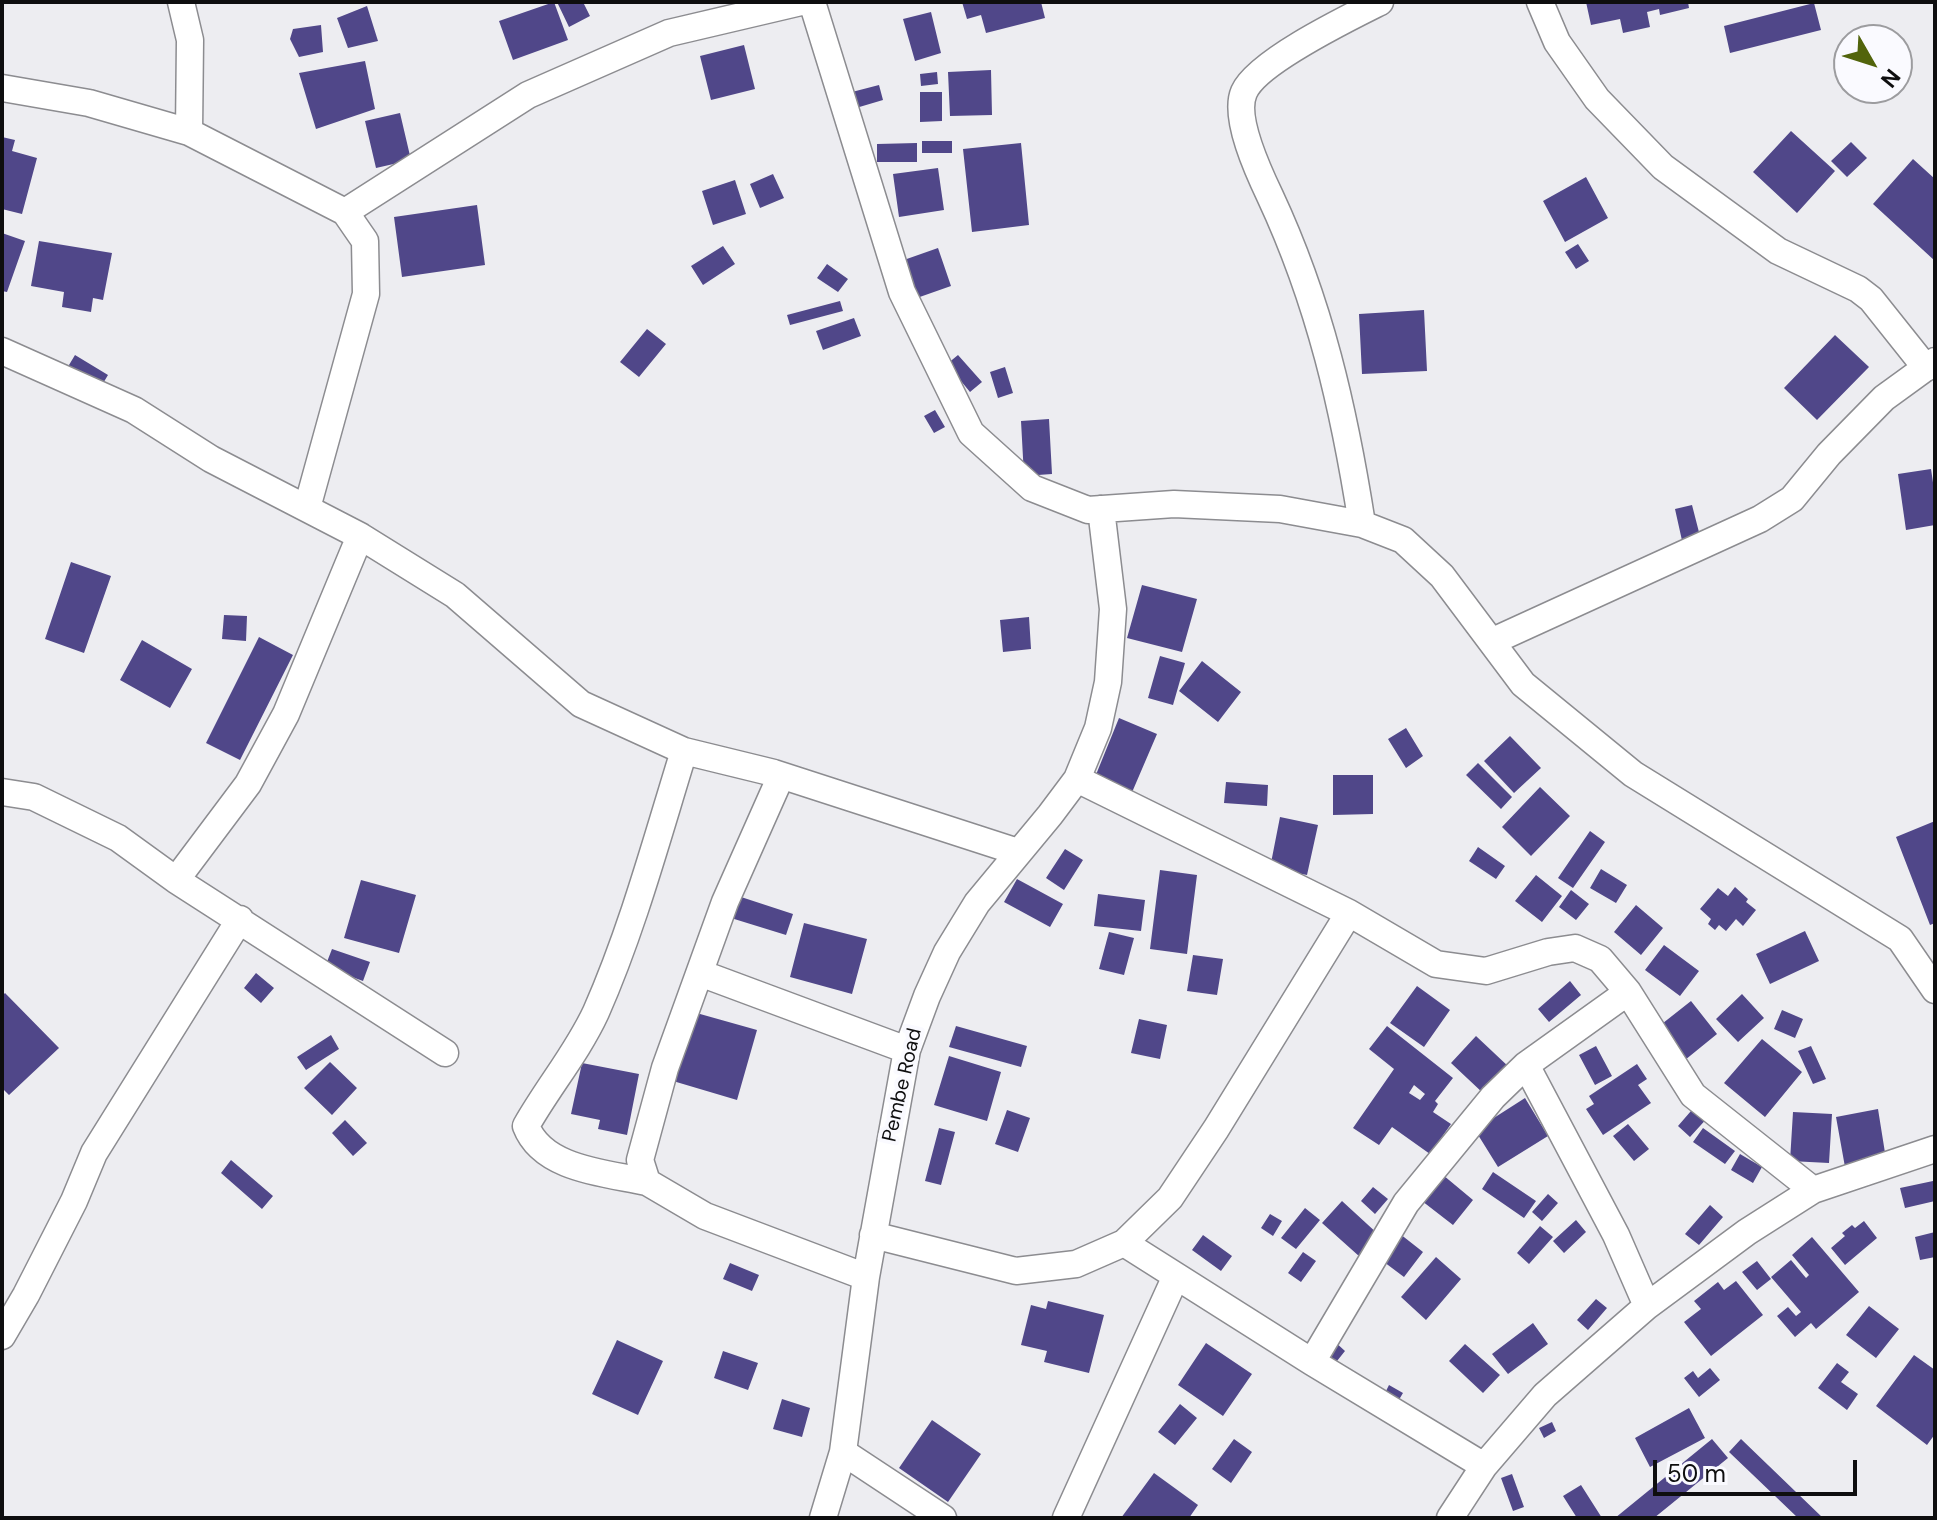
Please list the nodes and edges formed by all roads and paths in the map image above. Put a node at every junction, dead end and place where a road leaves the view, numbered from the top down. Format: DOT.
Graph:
graph roads {
  1 [pos="181,2"];
  2 [pos="801,2"];
  3 [pos="812,2"];
  4 [pos="1380,2"];
  5 [pos="1540,2"];
  6 [pos="2,88"];
  7 [pos="189,132"];
  8 [pos="345,212"];
  9 [pos="2,351"];
  10 [pos="1930,364"];
  11 [pos="307,508"];
  12 [pos="1101,509"];
  13 [pos="1362,524"];
  14 [pos="360,536"];
  15 [pos="1493,641"];
  16 [pos="684,751"];
  17 [pos="781,776"];
  18 [pos="1077,779"];
  19 [pos="2,792"];
  20 [pos="1018,852"];
  21 [pos="176,880"];
  22 [pos="1349,913"];
  23 [pos="240,919"];
  24 [pos="700,973"];
  25 [pos="1935,990"];
  26 [pos="1628,992"];
  27 [pos="907,1050"];
  28 [pos="445,1053"];
  29 [pos="1526,1065"];
  30 [pos="1935,1149"];
  31 [pos="647,1182"];
  32 [pos="1813,1190"];
  33 [pos="873,1235"];
  34 [pos="1124,1243"];
  35 [pos="1176,1276"];
  36 [pos="866,1277"];
  37 [pos="1647,1306"];
  38 [pos="2,1336"];
  39 [pos="1312,1362"];
  40 [pos="843,1452"];
  41 [pos="1484,1466"];
  42 [pos="823,1518"];
  43 [pos="943,1518"];
  44 [pos="1066,1518"];
  45 [pos="1450,1518"];
  1 -- 7 [label="street"];
  2 -- 8 [label="street"];
  3 -- 12 [label="street"];
  4 -- 13 [label="street"];
  5 -- 10 [label="street"];
  6 -- 7 [label="street"];
  7 -- 8 [label="street"];
  8 -- 11 [label="street"];
  9 -- 11 [label="street"];
  10 -- 15 [label="street"];
  11 -- 14 [label="street"];
  12 -- 13 [label="street"];
  12 -- 18 [label="street, Pembe Road"];
  13 -- 15 [label="street"];
  14 -- 16 [label="street"];
  14 -- 21 [label="street"];
  15 -- 25 [label="street"];
  16 -- 17 [label="street"];
  16 -- 31 [label="street"];
  17 -- 20 [label="street"];
  17 -- 24 [label="street"];
  18 -- 20 [label="street, Pembe Road"];
  18 -- 22 [label="street"];
  19 -- 21 [label="street"];
  20 -- 27 [label="street, Pembe Road"];
  21 -- 23 [label="street"];
  22 -- 26 [label="street"];
  22 -- 34 [label="street"];
  23 -- 28 [label="street"];
  23 -- 38 [label="street"];
  24 -- 27 [label="street"];
  24 -- 31 [label="street"];
  26 -- 29 [label="street"];
  26 -- 32 [label="street"];
  27 -- 33 [label="street, Pembe Road"];
  29 -- 37 [label="street"];
  29 -- 39 [label="street"];
  30 -- 32 [label="street"];
  31 -- 36 [label="street"];
  32 -- 37 [label="street"];
  33 -- 34 [label="street"];
  33 -- 36 [label="street, Pembe Road"];
  34 -- 35 [label="street"];
  35 -- 39 [label="street"];
  35 -- 44 [label="street"];
  36 -- 40 [label="street, Pembe Road"];
  37 -- 41 [label="street"];
  39 -- 41 [label="street"];
  40 -- 42 [label="street, Pembe Road"];
  40 -- 43 [label="street"];
  41 -- 45 [label="street"];
}
